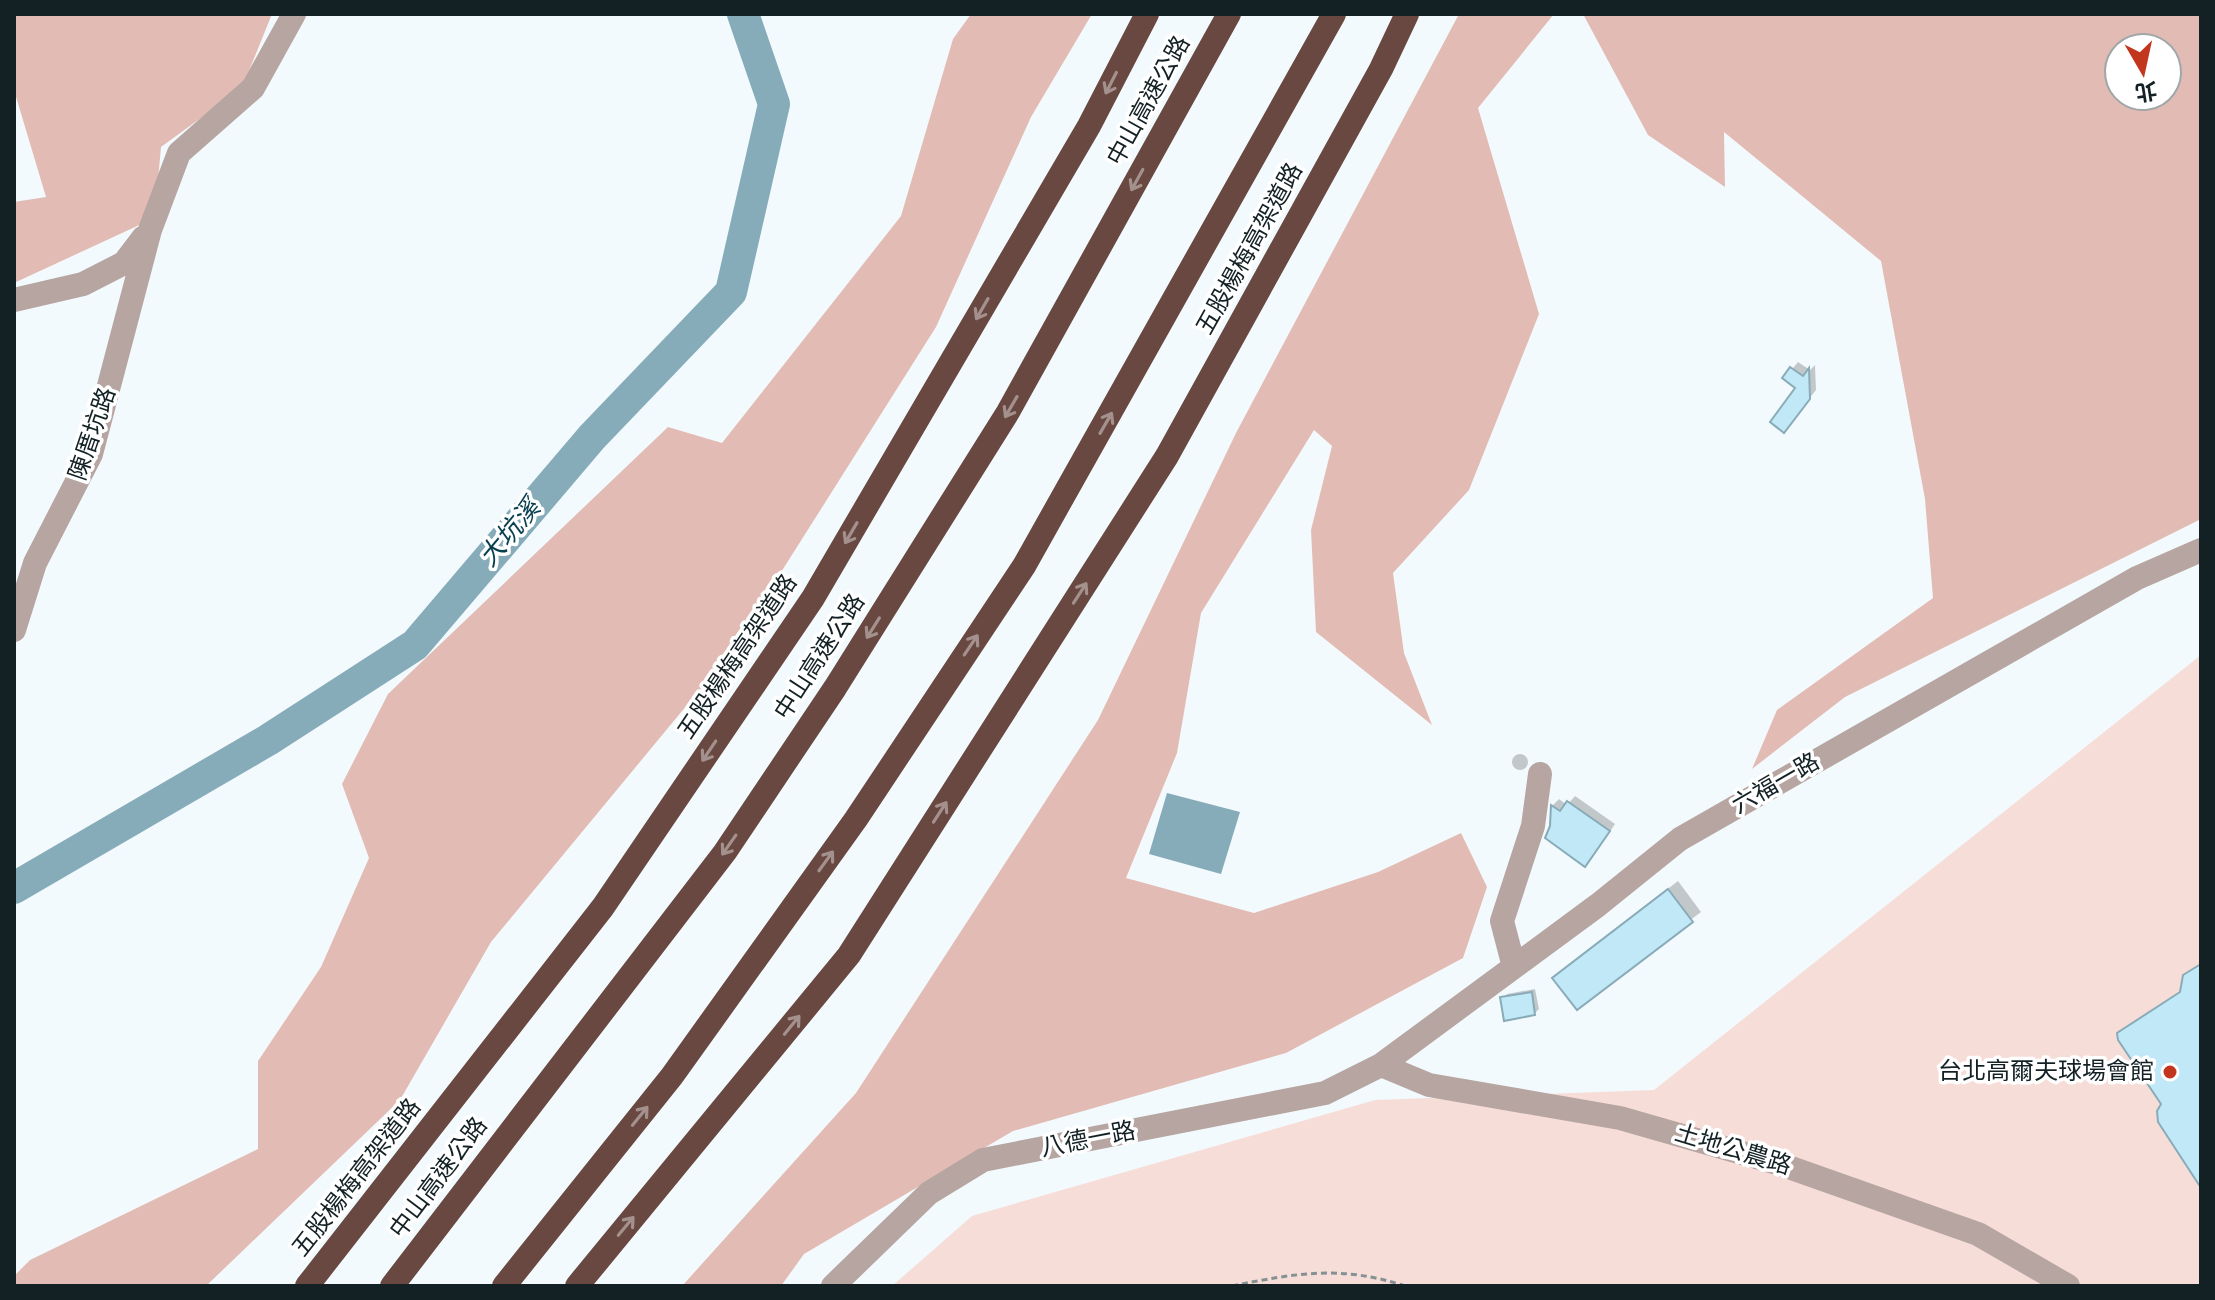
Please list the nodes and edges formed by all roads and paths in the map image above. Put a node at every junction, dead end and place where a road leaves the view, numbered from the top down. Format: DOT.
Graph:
graph roads {
  1 [pos="294,14"];
  2 [pos="1147,14"];
  3 [pos="1229,14"];
  4 [pos="1334,14"];
  5 [pos="1407,14"];
  6 [pos="150,230"];
  7 [pos="14,300"];
  8 [pos="2201,550"];
  9 [pos="14,630"];
  10 [pos="1540,774"];
  11 [pos="1514,967"];
  12 [pos="1381,1065"];
  13 [pos="307,1286"];
  14 [pos="392,1286"];
  15 [pos="504,1286"];
  16 [pos="577,1286"];
  17 [pos="833,1286"];
  18 [pos="1232,1286"];
  19 [pos="1405,1286"];
  20 [pos="2068,1286"];
  1 -- 6 [label="street"];
  2 -- 13 [label="highway, 五股楊梅高架道路, one-way"];
  3 -- 14 [label="highway, 中山高速公路, one-way"];
  15 -- 4 [label="highway, one-way"];
  16 -- 5 [label="highway, 五股楊梅高架道路, one-way"];
  6 -- 7 [label="street"];
  6 -- 9 [label="street, 陳厝坑路"];
  8 -- 11 [label="street, 六福一路"];
  10 -- 11 [label="street"];
  11 -- 12 [label="street, 六福一路"];
  12 -- 17 [label="street, 八德一路"];
  12 -- 20 [label="street, 土地公農路"];
  18 -- 19 [label="path"];
}
